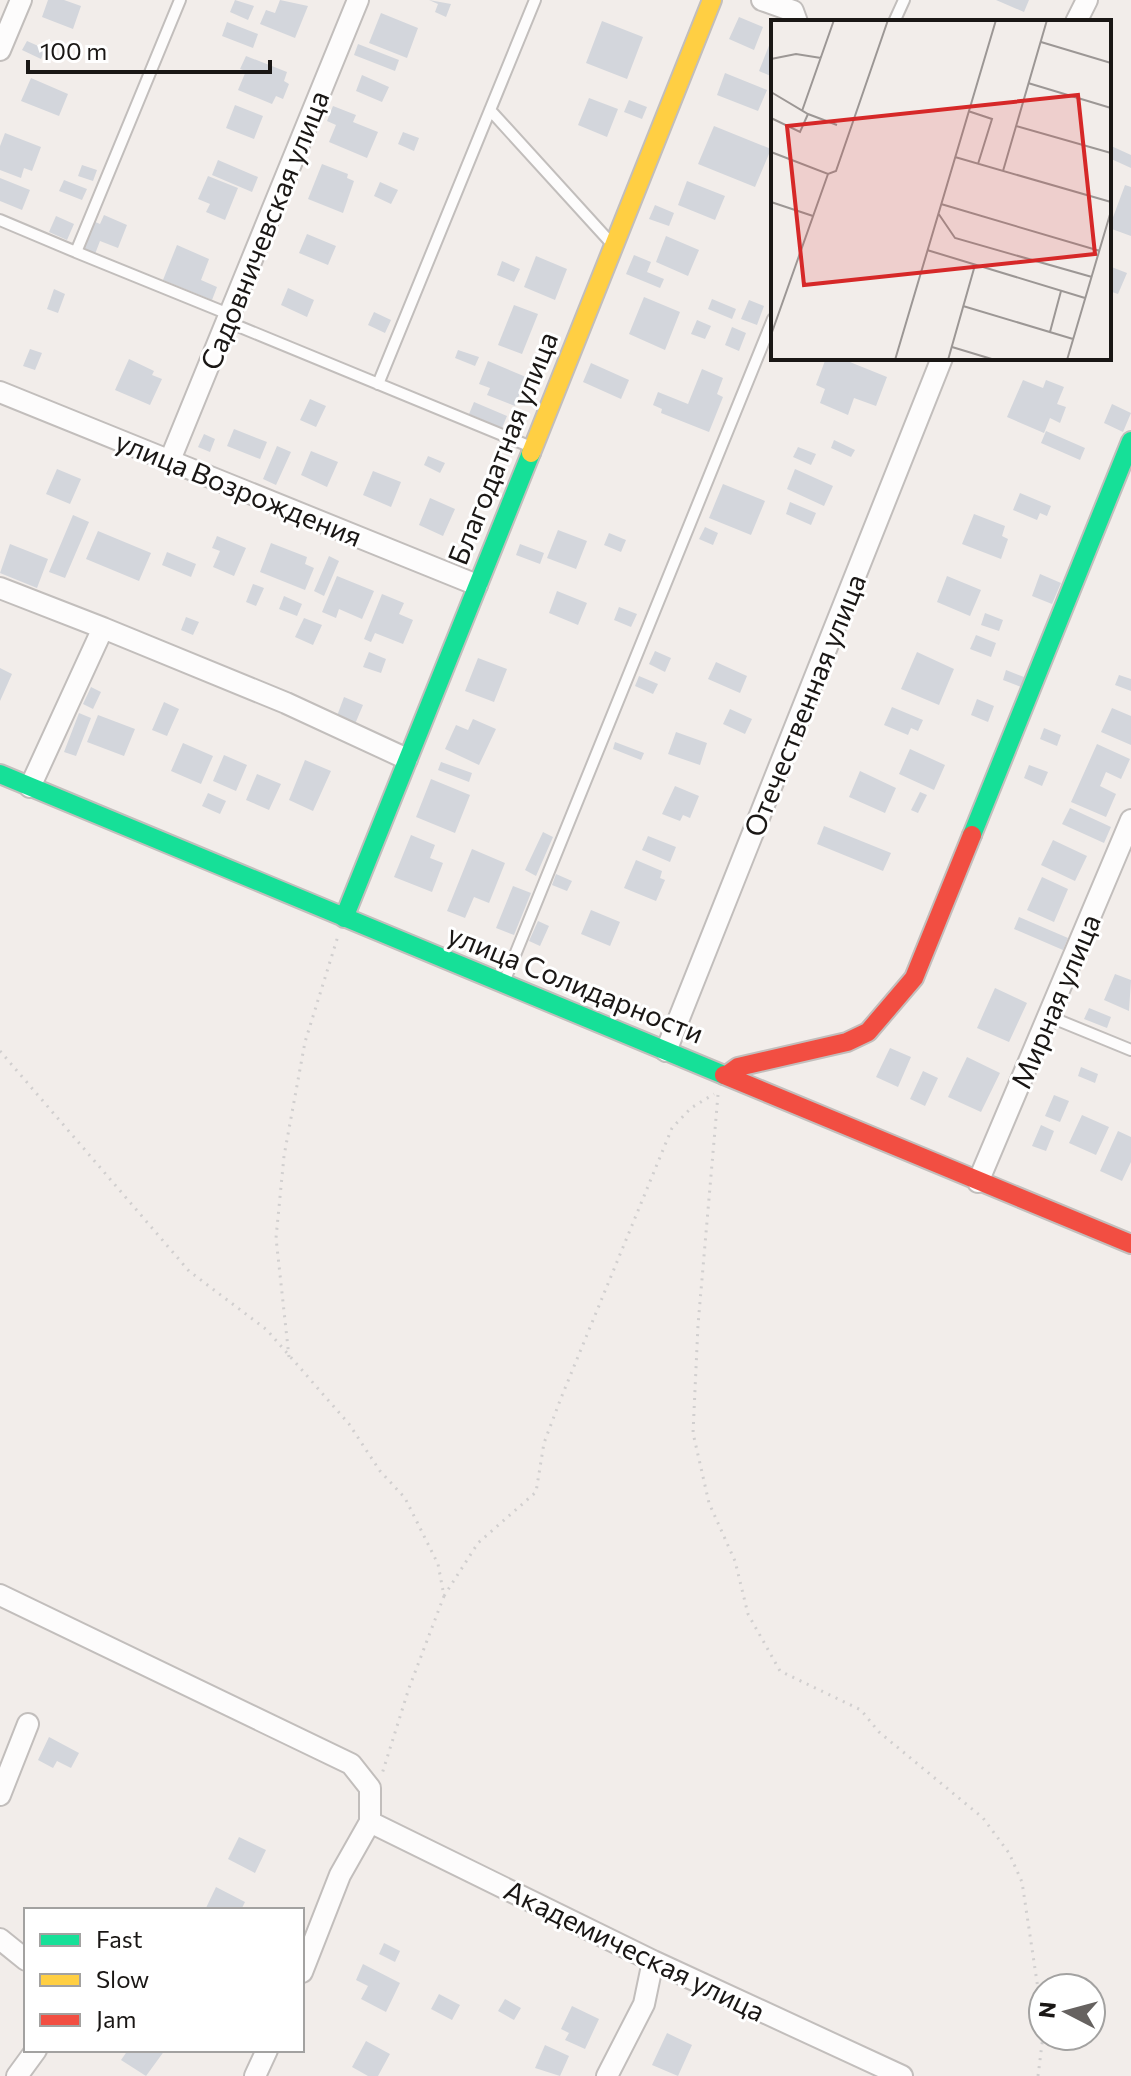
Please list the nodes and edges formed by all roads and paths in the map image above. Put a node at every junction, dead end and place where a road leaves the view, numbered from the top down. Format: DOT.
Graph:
graph roads {
  1 [pos="21,0"];
  2 [pos="180,0"];
  3 [pos="358,0"];
  4 [pos="535,0"];
  5 [pos="712,0"];
  6 [pos="762,0"];
  7 [pos="904,0"];
  8 [pos="1087,0"];
  9 [pos="796,20"];
  10 [pos="895,20"];
  11 [pos="1077,20"];
  12 [pos="0,50"];
  13 [pos="490,110"];
  14 [pos="0,220"];
  15 [pos="613,245"];
  16 [pos="76,252"];
  17 [pos="230,318"];
  18 [pos="771,324"];
  19 [pos="941,360"];
  20 [pos="378,384"];
  21 [pos="0,392"];
  22 [pos="1131,441"];
  23 [pos="532,447"];
  24 [pos="170,460"];
  25 [pos="477,585"];
  26 [pos="0,588"];
  27 [pos="103,628"];
  28 [pos="407,759"];
  29 [pos="0,774"];
  30 [pos="30,787"];
  31 [pos="1131,820"];
  32 [pos="1125,854"];
  33 [pos="344,918"];
  34 [pos="503,984"];
  35 [pos="1048,1016"];
  36 [pos="1131,1050"];
  37 [pos="0,1051"];
  38 [pos="666,1051"];
  39 [pos="727,1075"];
  40 [pos="978,1182"];
  41 [pos="1131,1244"];
  42 [pos="290,1359"];
  43 [pos="0,1595"];
  44 [pos="444,1596"];
  45 [pos="28,1724"];
  46 [pos="370,1788"];
  47 [pos="0,1795"];
  48 [pos="370,1822"];
  49 [pos="0,1939"];
  50 [pos="24,1958"];
  51 [pos="653,1961"];
  52 [pos="304,1967"];
  53 [pos="1036,1972"];
  54 [pos="35,2052"];
  55 [pos="266,2052"];
  56 [pos="1041,2052"];
  57 [pos="17,2076"];
  58 [pos="255,2076"];
  59 [pos="607,2076"];
  60 [pos="902,2076"];
  61 [pos="1038,2076"];
  1 -- 12 [label="street"];
  2 -- 16 [label="lane"];
  3 -- 17 [label="street, Садовничевская улица"];
  4 -- 13 [label="lane"];
  5 -- 15 [label="street, Благодатная улица"];
  6 -- 9 [label="street"];
  7 -- 10 [label="lane"];
  8 -- 11 [label="street"];
  13 -- 15 [label="lane"];
  13 -- 20 [label="lane"];
  14 -- 16 [label="lane"];
  15 -- 23 [label="street, Благодатная улица"];
  16 -- 17 [label="lane"];
  17 -- 20 [label="lane"];
  17 -- 24 [label="street, Садовничевская улица"];
  18 -- 34 [label="lane"];
  19 -- 38 [label="street, Отечественная улица"];
  20 -- 23 [label="lane"];
  21 -- 24 [label="street, улица Возрождения"];
  22 -- 39 [label="street"];
  23 -- 25 [label="street, Благодатная улица"];
  24 -- 25 [label="street, улица Возрождения"];
  25 -- 28 [label="street, Благодатная улица"];
  26 -- 27 [label="street"];
  27 -- 28 [label="street"];
  27 -- 30 [label="street"];
  28 -- 33 [label="street, Благодатная улица"];
  29 -- 30 [label="street, улица Солидарности"];
  30 -- 33 [label="street, улица Солидарности"];
  31 -- 32 [label="street, Мирная улица"];
  32 -- 35 [label="street, Мирная улица"];
  33 -- 34 [label="street, улица Солидарности"];
  33 -- 42 [label="path"];
  34 -- 38 [label="street, улица Солидарности"];
  35 -- 36 [label="lane"];
  35 -- 40 [label="street, Мирная улица"];
  37 -- 42 [label="path"];
  38 -- 39 [label="street, улица Солидарности"];
  39 -- 40 [label="street, улица Солидарности"];
  40 -- 41 [label="street, улица Солидарности"];
  42 -- 44 [label="path"];
  43 -- 46 [label="street"];
  44 -- 46 [label="path"];
  44 -- 53 [label="path"];
  45 -- 47 [label="street"];
  46 -- 48 [label="street"];
  48 -- 51 [label="street, Академическая улица"];
  48 -- 52 [label="street"];
  49 -- 50 [label="street"];
  51 -- 59 [label="street"];
  51 -- 60 [label="street, Академическая улица"];
  54 -- 57 [label="street"];
  55 -- 58 [label="street"];
  56 -- 61 [label="path"];
}
